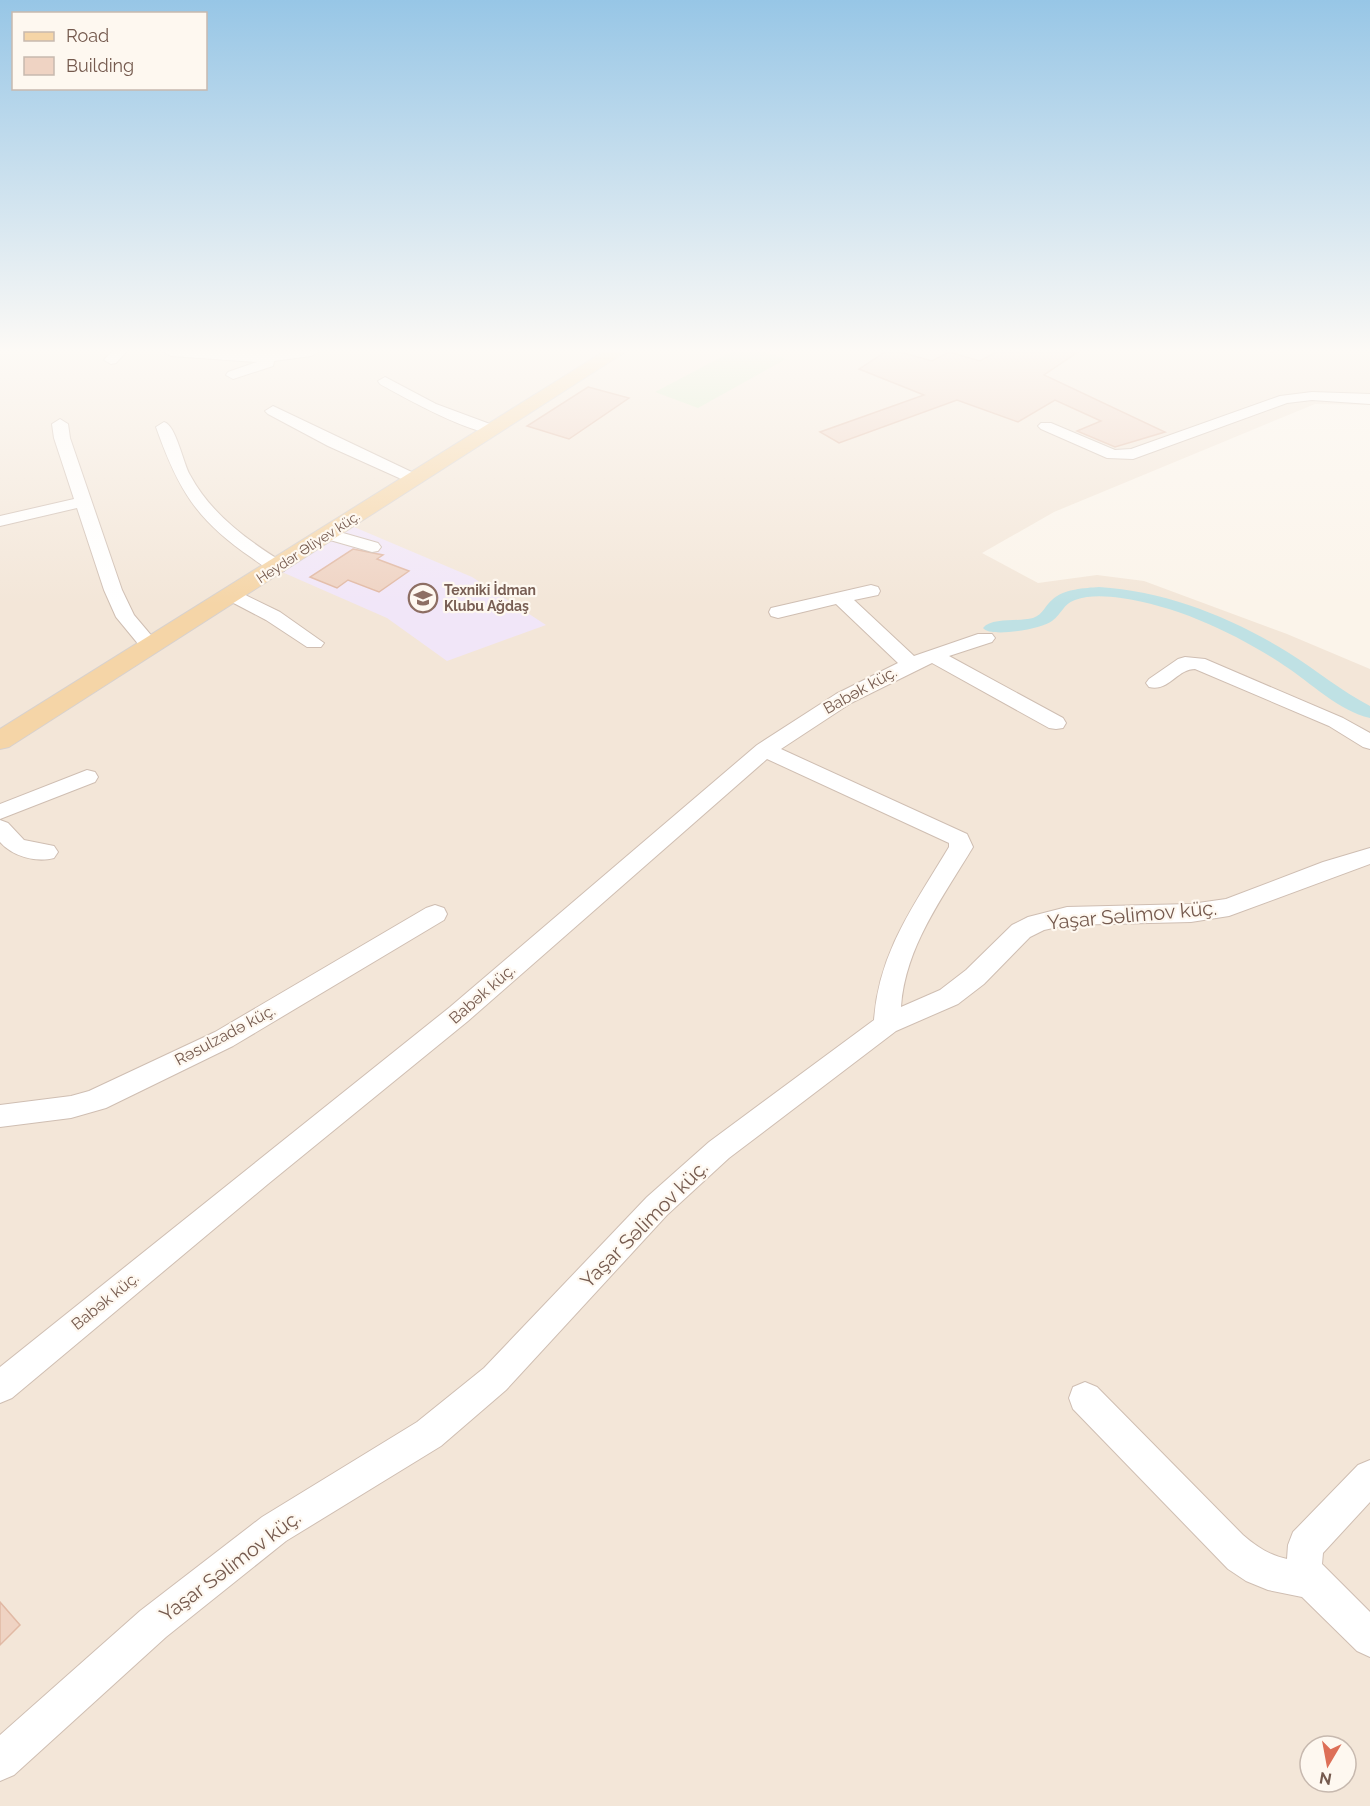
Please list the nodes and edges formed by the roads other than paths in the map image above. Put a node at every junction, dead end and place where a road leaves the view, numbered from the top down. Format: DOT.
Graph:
graph roads {
  1 [pos="62,436"];
  2 [pos="167,436"];
  3 [pos="323,436"];
  4 [pos="482,436"];
  5 [pos="1071,436"];
  6 [pos="1181,436"];
  7 [pos="414,479"];
  8 [pos="83,502"];
  9 [pos="0,521"];
  10 [pos="329,534"];
  11 [pos="372,547"];
  12 [pos="278,567"];
  13 [pos="871,591"];
  14 [pos="233,595"];
  15 [pos="840,598"];
  16 [pos="778,612"];
  17 [pos="985,638"];
  18 [pos="314,643"];
  19 [pos="151,647"];
  20 [pos="921,659"];
  21 [pos="1156,683"];
  22 [pos="1056,723"];
  23 [pos="4,734"];
  24 [pos="1370,742"];
  25 [pos="765,750"];
  26 [pos="87,777"];
  27 [pos="0,812"];
  28 [pos="0,828"];
  29 [pos="46,852"];
  30 [pos="1370,856"];
  31 [pos="435,914"];
  32 [pos="887,1024"];
  33 [pos="0,1116"];
  34 [pos="0,1387"];
  35 [pos="1085,1398"];
  36 [pos="1370,1478"];
  37 [pos="1311,1581"];
  38 [pos="1370,1638"];
  39 [pos="0,1761"];
  1 -- 8 [label="street"];
  2 -- 12 [label="street"];
  3 -- 7 [label="street"];
  4 -- 7 [label="main road, Heydər Əliyev küç."];
  5 -- 6 [label="street"];
  7 -- 10 [label="main road, Heydər Əliyev küç."];
  8 -- 9 [label="street"];
  8 -- 19 [label="street"];
  10 -- 11 [label="street"];
  10 -- 12 [label="main road, Heydər Əliyev küç."];
  12 -- 14 [label="main road, Heydər Əliyev küç."];
  13 -- 15 [label="street"];
  14 -- 18 [label="street"];
  14 -- 19 [label="main road, Heydər Əliyev küç."];
  15 -- 16 [label="street"];
  15 -- 20 [label="street"];
  17 -- 20 [label="street, Babək küç."];
  19 -- 23 [label="main road, Heydər Əliyev küç."];
  20 -- 22 [label="street"];
  20 -- 25 [label="street, Babək küç."];
  21 -- 24 [label="street"];
  25 -- 32 [label="street"];
  25 -- 34 [label="street, Babək küç."];
  26 -- 27 [label="street"];
  28 -- 29 [label="street"];
  30 -- 32 [label="street, Yaşar Səlimov küç."];
  31 -- 33 [label="street, Rəsulzadə küç."];
  32 -- 39 [label="street, Yaşar Səlimov küç."];
  35 -- 37 [label="street"];
  36 -- 37 [label="street"];
  37 -- 38 [label="street"];
}
